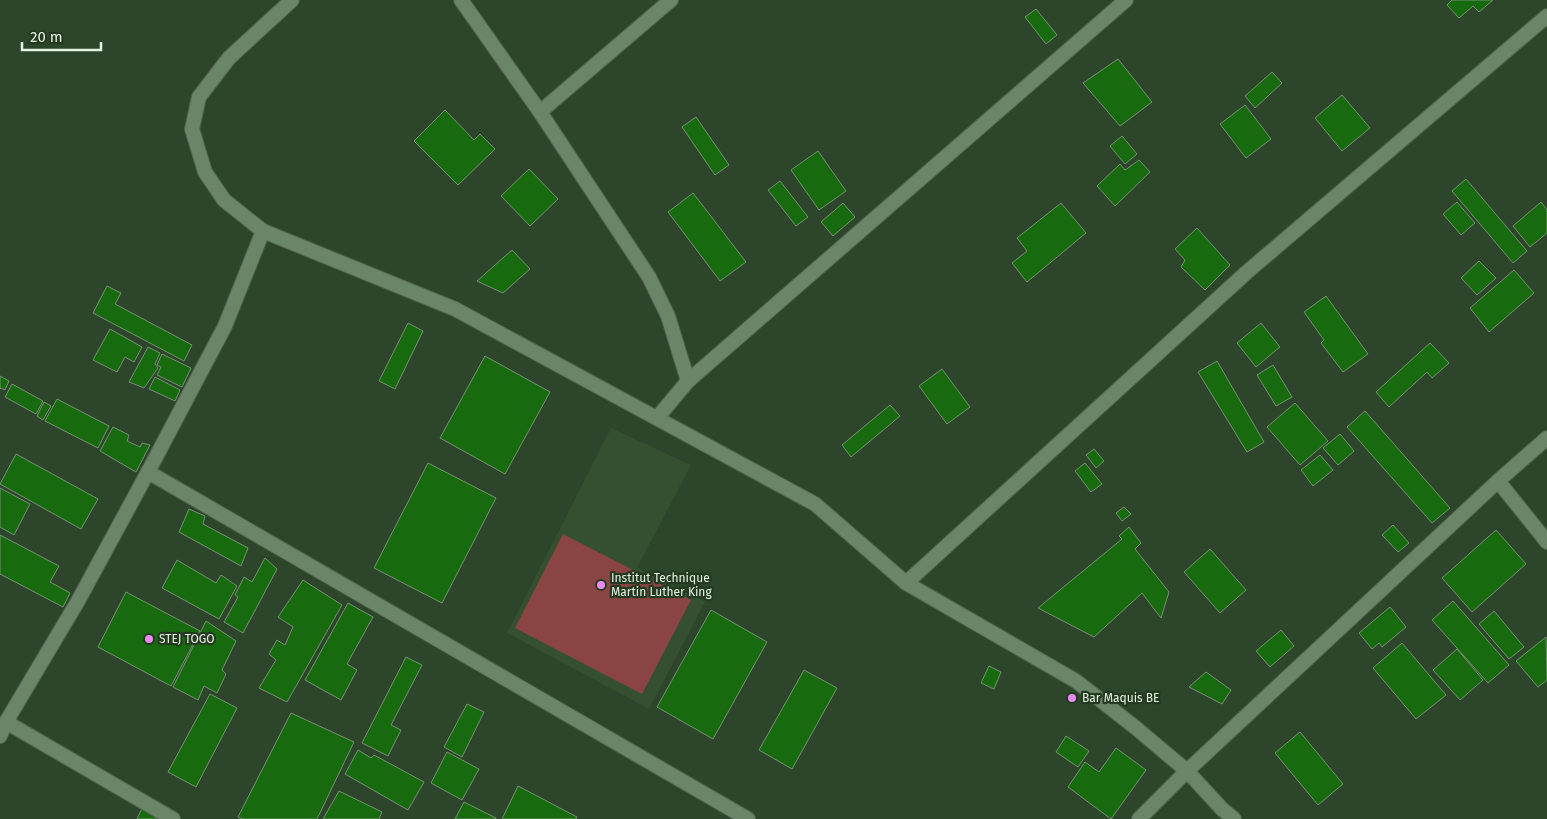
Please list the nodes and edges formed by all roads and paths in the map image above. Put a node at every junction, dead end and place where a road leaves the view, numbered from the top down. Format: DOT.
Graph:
graph roads {
  1 [pos="292,0"];
  2 [pos="461,0"];
  3 [pos="671,0"];
  4 [pos="1126,0"];
  5 [pos="1547,16"];
  6 [pos="540,112"];
  7 [pos="263,231"];
  8 [pos="688,381"];
  9 [pos="657,418"];
  10 [pos="1547,438"];
  11 [pos="148,472"];
  12 [pos="1498,480"];
  13 [pos="1547,542"];
  14 [pos="906,583"];
  15 [pos="6,722"];
  16 [pos="0,736"];
  17 [pos="1187,771"];
  18 [pos="173,819"];
  19 [pos="748,819"];
  20 [pos="1139,819"];
  21 [pos="1234,819"];
  1 -- 7 [label="street"];
  2 -- 6 [label="street"];
  3 -- 6 [label="street"];
  4 -- 8 [label="street"];
  5 -- 14 [label="street"];
  6 -- 8 [label="street"];
  7 -- 9 [label="street"];
  7 -- 11 [label="street"];
  8 -- 9 [label="street"];
  9 -- 14 [label="street"];
  10 -- 12 [label="street"];
  11 -- 15 [label="street"];
  11 -- 19 [label="street"];
  12 -- 13 [label="street"];
  12 -- 17 [label="street"];
  14 -- 17 [label="street"];
  15 -- 16 [label="street"];
  15 -- 18 [label="street"];
  17 -- 20 [label="street"];
  17 -- 21 [label="street"];
}
